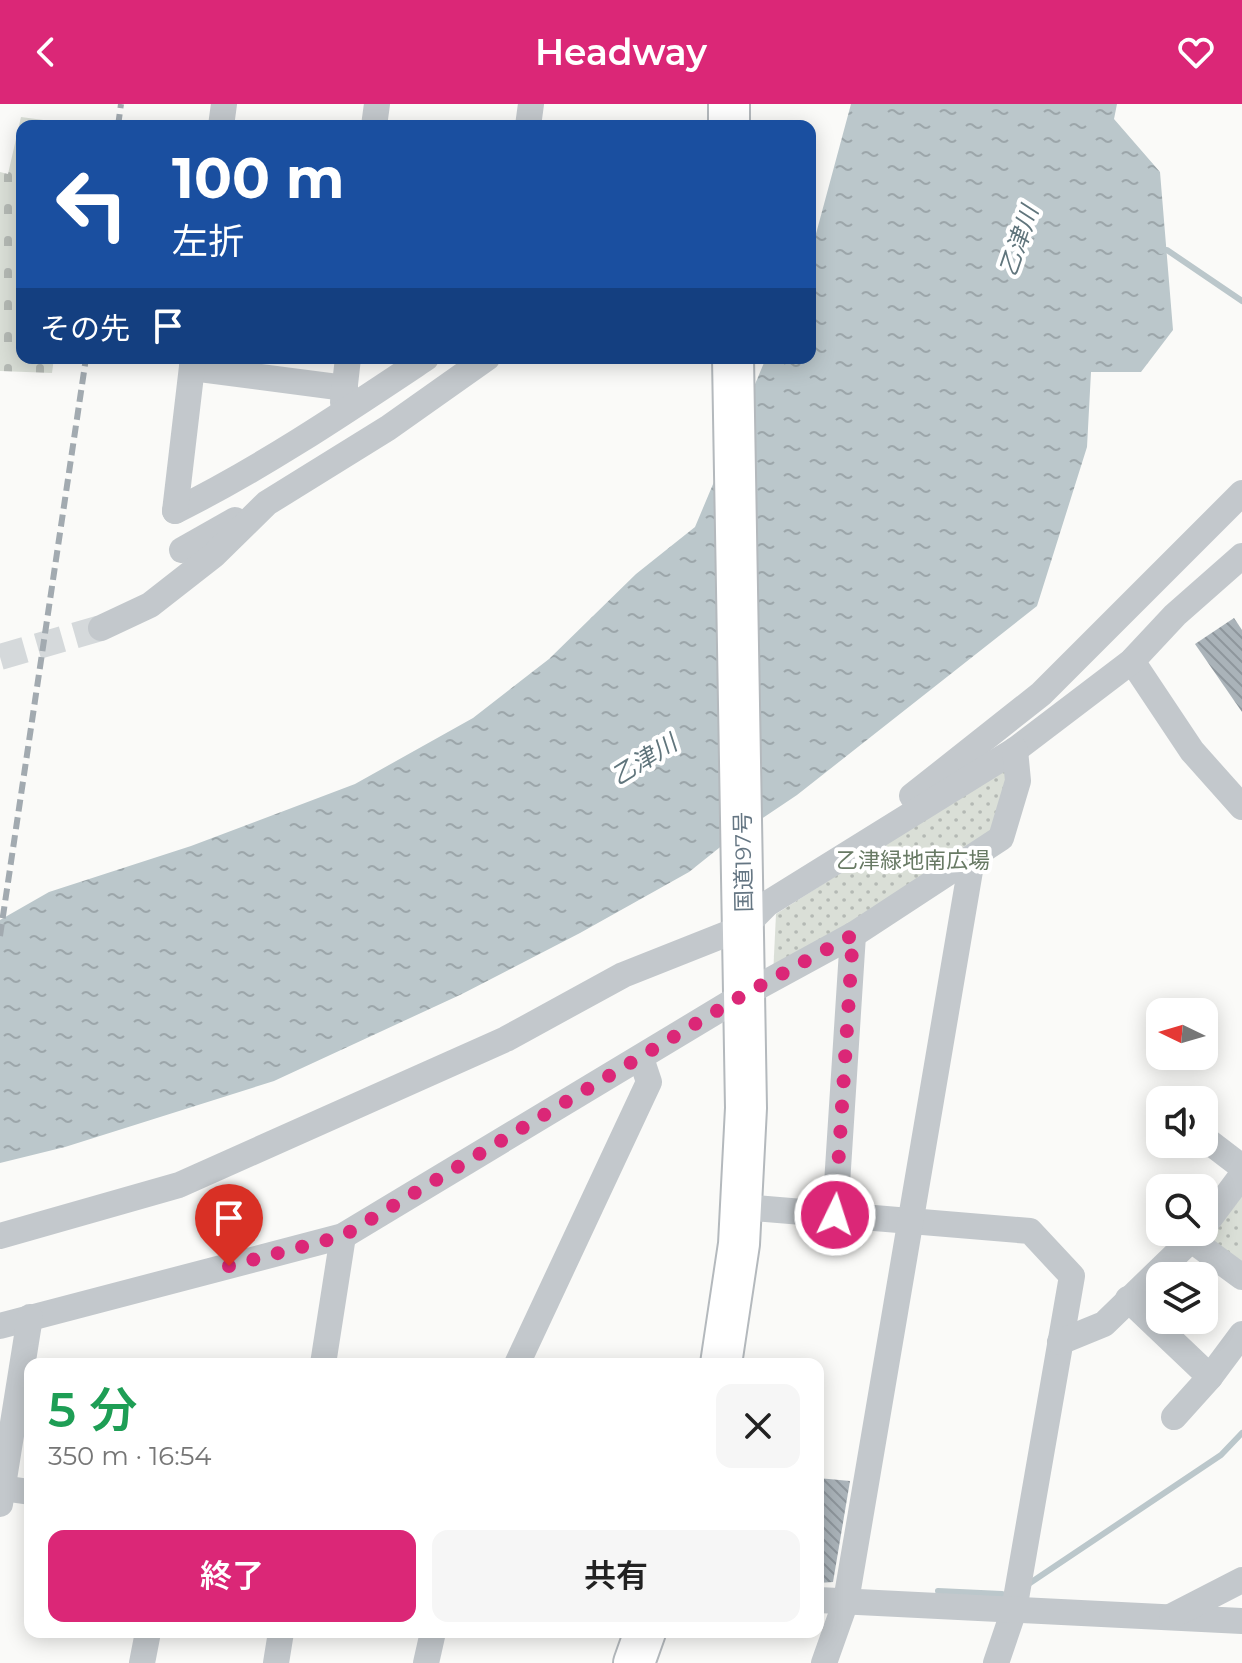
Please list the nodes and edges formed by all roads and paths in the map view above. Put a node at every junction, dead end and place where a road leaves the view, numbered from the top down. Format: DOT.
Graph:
graph roads {
  1 [pos="193,364"];
  2 [pos="197,364"];
  3 [pos="347,364"];
  4 [pos="414,364"];
  5 [pos="479,364"];
  6 [pos="733,364"];
  7 [pos="343,401"];
  8 [pos="1242,493"];
  9 [pos="267,503"];
  10 [pos="182,550"];
  11 [pos="1241,560"];
  12 [pos="101,628"];
  13 [pos="1132,661"];
  14 [pos="1015,750"];
  15 [pos="1242,807"];
  16 [pos="841,857"];
  17 [pos="972,859"];
  18 [pos="744,908"];
  19 [pos="853,935"];
  20 [pos="745,994"];
  21 [pos="641,1058"];
  22 [pos="1218,1149"];
  23 [pos="1242,1167"];
  24 [pos="1242,1175"];
  25 [pos="742,1207"];
  26 [pos="1218,1207"];
  27 [pos="835,1215"];
  28 [pos="910,1221"];
  29 [pos="0,1236"];
  30 [pos="343,1236"];
  31 [pos="1185,1246"];
  32 [pos="1212,1246"];
  33 [pos="1242,1277"];
  34 [pos="1128,1299"];
  35 [pos="30,1317"];
  36 [pos="0,1326"];
  37 [pos="1242,1334"];
  38 [pos="1060,1342"];
  39 [pos="324,1358"];
  40 [pos="520,1358"];
  41 [pos="722,1358"];
  42 [pos="1210,1377"];
  43 [pos="1174,1417"];
  44 [pos="24,1493"];
  45 [pos="1,1496"];
  46 [pos="1242,1580"];
  47 [pos="824,1600"];
  48 [pos="846,1601"];
  49 [pos="1014,1610"];
  50 [pos="1169,1617"];
  51 [pos="1242,1621"];
  52 [pos="147,1638"];
  53 [pos="280,1638"];
  54 [pos="432,1638"];
  55 [pos="643,1638"];
  56 [pos="142,1663"];
  57 [pos="276,1663"];
  58 [pos="426,1663"];
  59 [pos="634,1663"];
  60 [pos="824,1663"];
  61 [pos="996,1663"];
  1 -- 7 [label="street"];
  2 -- 7 [label="street"];
  3 -- 7 [label="street"];
  4 -- 7 [label="street"];
  5 -- 9 [label="street"];
  6 -- 18 [label="highway, 国道197号"];
  8 -- 16 [label="street"];
  9 -- 10 [label="street"];
  9 -- 12 [label="street"];
  11 -- 13 [label="street"];
  13 -- 14 [label="street"];
  13 -- 15 [label="street"];
  14 -- 16 [label="street"];
  14 -- 17 [label="street"];
  16 -- 18 [label="street"];
  17 -- 19 [label="street"];
  17 -- 28 [label="street"];
  18 -- 20 [label="highway, 国道197号"];
  18 -- 29 [label="street"];
  19 -- 20 [label="street"];
  19 -- 27 [label="street"];
  20 -- 21 [label="street"];
  20 -- 25 [label="highway, 国道197号"];
  21 -- 30 [label="street"];
  21 -- 40 [label="street"];
  22 -- 23 [label="street"];
  24 -- 26 [label="street"];
  25 -- 27 [label="street"];
  25 -- 41 [label="highway, 国道197号"];
  27 -- 28 [label="street"];
  28 -- 38 [label="street"];
  28 -- 48 [label="street"];
  30 -- 35 [label="street"];
  30 -- 39 [label="street"];
  31 -- 34 [label="street"];
  32 -- 33 [label="street"];
  34 -- 38 [label="street"];
  34 -- 42 [label="street"];
  35 -- 36 [label="street"];
  35 -- 45 [label="street"];
  37 -- 42 [label="street"];
  38 -- 49 [label="street"];
  42 -- 43 [label="street"];
  44 -- 45 [label="street"];
  46 -- 50 [label="street"];
  47 -- 48 [label="street"];
  48 -- 49 [label="street"];
  48 -- 60 [label="street"];
  49 -- 50 [label="street"];
  49 -- 61 [label="street"];
  50 -- 51 [label="street"];
  52 -- 56 [label="street"];
  53 -- 57 [label="street"];
  54 -- 58 [label="street"];
  55 -- 59 [label="highway"];
}
